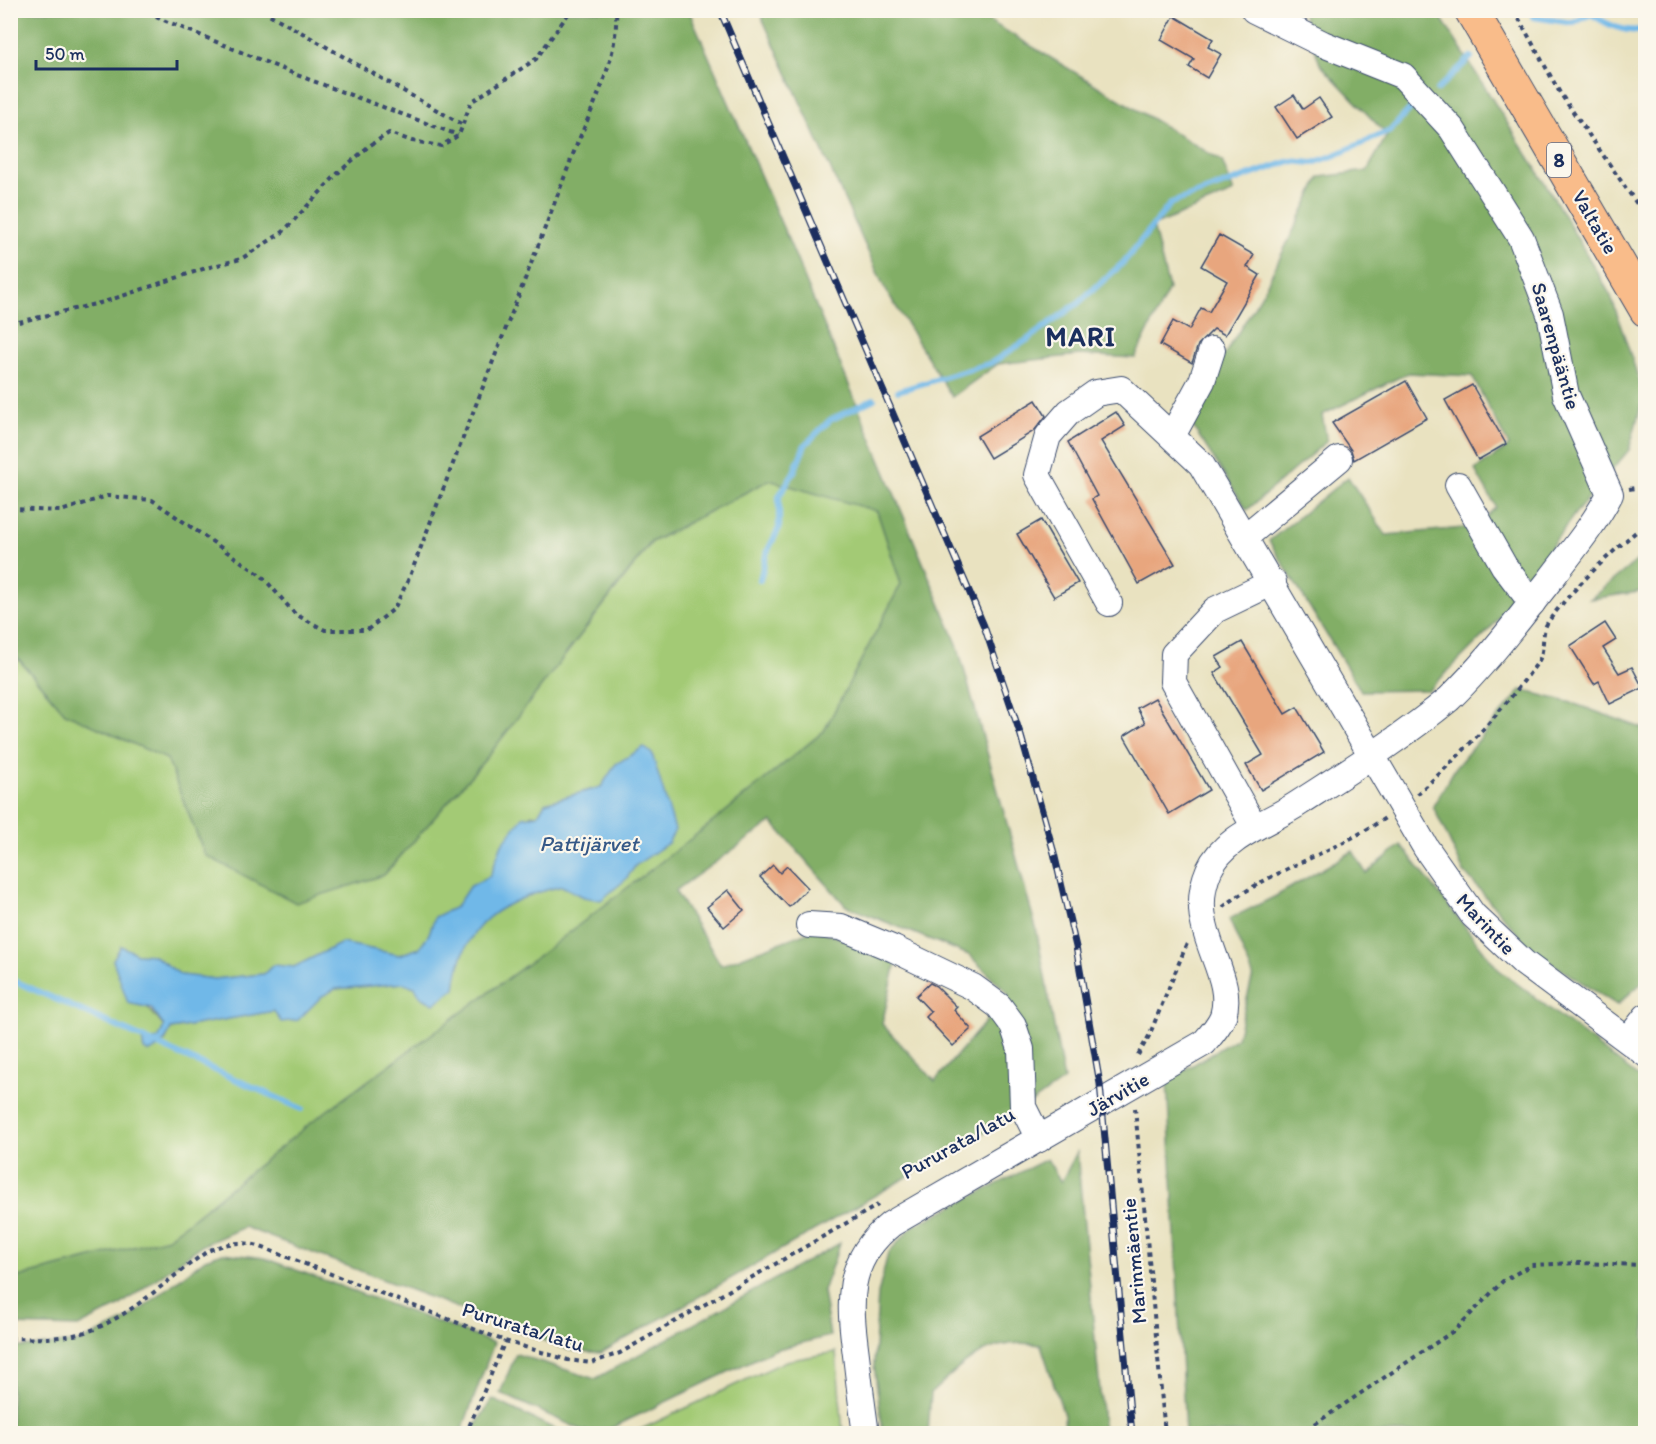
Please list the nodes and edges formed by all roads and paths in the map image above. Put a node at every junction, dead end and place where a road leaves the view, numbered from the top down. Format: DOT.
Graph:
graph roads {
  1 [pos="139,10"];
  2 [pos="262,10"];
  3 [pos="571,10"];
  4 [pos="616,10"];
  5 [pos="1254,10"];
  6 [pos="1471,10"];
  7 [pos="1514,10"];
  8 [pos="463,125"];
  9 [pos="459,135"];
  10 [pos="1646,217"];
  11 [pos="1646,310"];
  12 [pos="10,324"];
  13 [pos="1212,350"];
  14 [pos="1172,436"];
  15 [pos="1339,459"];
  16 [pos="1458,485"];
  17 [pos="10,509"];
  18 [pos="1646,524"];
  19 [pos="1245,537"];
  20 [pos="1273,582"];
  21 [pos="1109,603"];
  22 [pos="1532,603"];
  23 [pos="1372,754"];
  24 [pos="1402,806"];
  25 [pos="1254,826"];
  26 [pos="809,925"];
  27 [pos="1203,925"];
  28 [pos="1646,1017"];
  29 [pos="1637,1047"];
  30 [pos="1136,1057"];
  31 [pos="1133,1086"];
  32 [pos="1040,1139"];
  33 [pos="887,1200"];
  34 [pos="1646,1265"];
  35 [pos="10,1338"];
  36 [pos="505,1341"];
  37 [pos="466,1434"];
  38 [pos="866,1434"];
  39 [pos="1166,1434"];
  40 [pos="1300,1434"];
  1 -- 9 [label="path"];
  2 -- 8 [label="path"];
  3 -- 8 [label="path"];
  4 -- 17 [label="path"];
  5 -- 22 [label="street, Saarenpääntie"];
  6 -- 11 [label="highway, Valtatie / 8"];
  7 -- 10 [label="path"];
  8 -- 9 [label="path"];
  9 -- 12 [label="path"];
  13 -- 14 [label="street"];
  14 -- 19 [label="street, Marintie"];
  14 -- 21 [label="street, Marintie"];
  15 -- 19 [label="street"];
  16 -- 22 [label="street"];
  18 -- 24 [label="path"];
  19 -- 20 [label="street, Marintie"];
  20 -- 23 [label="street, Marintie"];
  20 -- 25 [label="street"];
  22 -- 23 [label="street, Saarenpääntie"];
  23 -- 24 [label="street, Marintie"];
  23 -- 25 [label="street, Järvitie"];
  24 -- 27 [label="path"];
  24 -- 29 [label="street, Marintie"];
  25 -- 27 [label="street, Järvitie"];
  26 -- 32 [label="street"];
  27 -- 30 [label="path"];
  27 -- 31 [label="street, Järvitie"];
  28 -- 29 [label="street"];
  31 -- 32 [label="street, Järvitie"];
  31 -- 39 [label="path, Marinmäentie"];
  32 -- 38 [label="street, Järvitie"];
  33 -- 36 [label="path, Pururata/latu"];
  34 -- 40 [label="path"];
  35 -- 36 [label="path, Pururata/latu"];
  36 -- 37 [label="path"];
}
